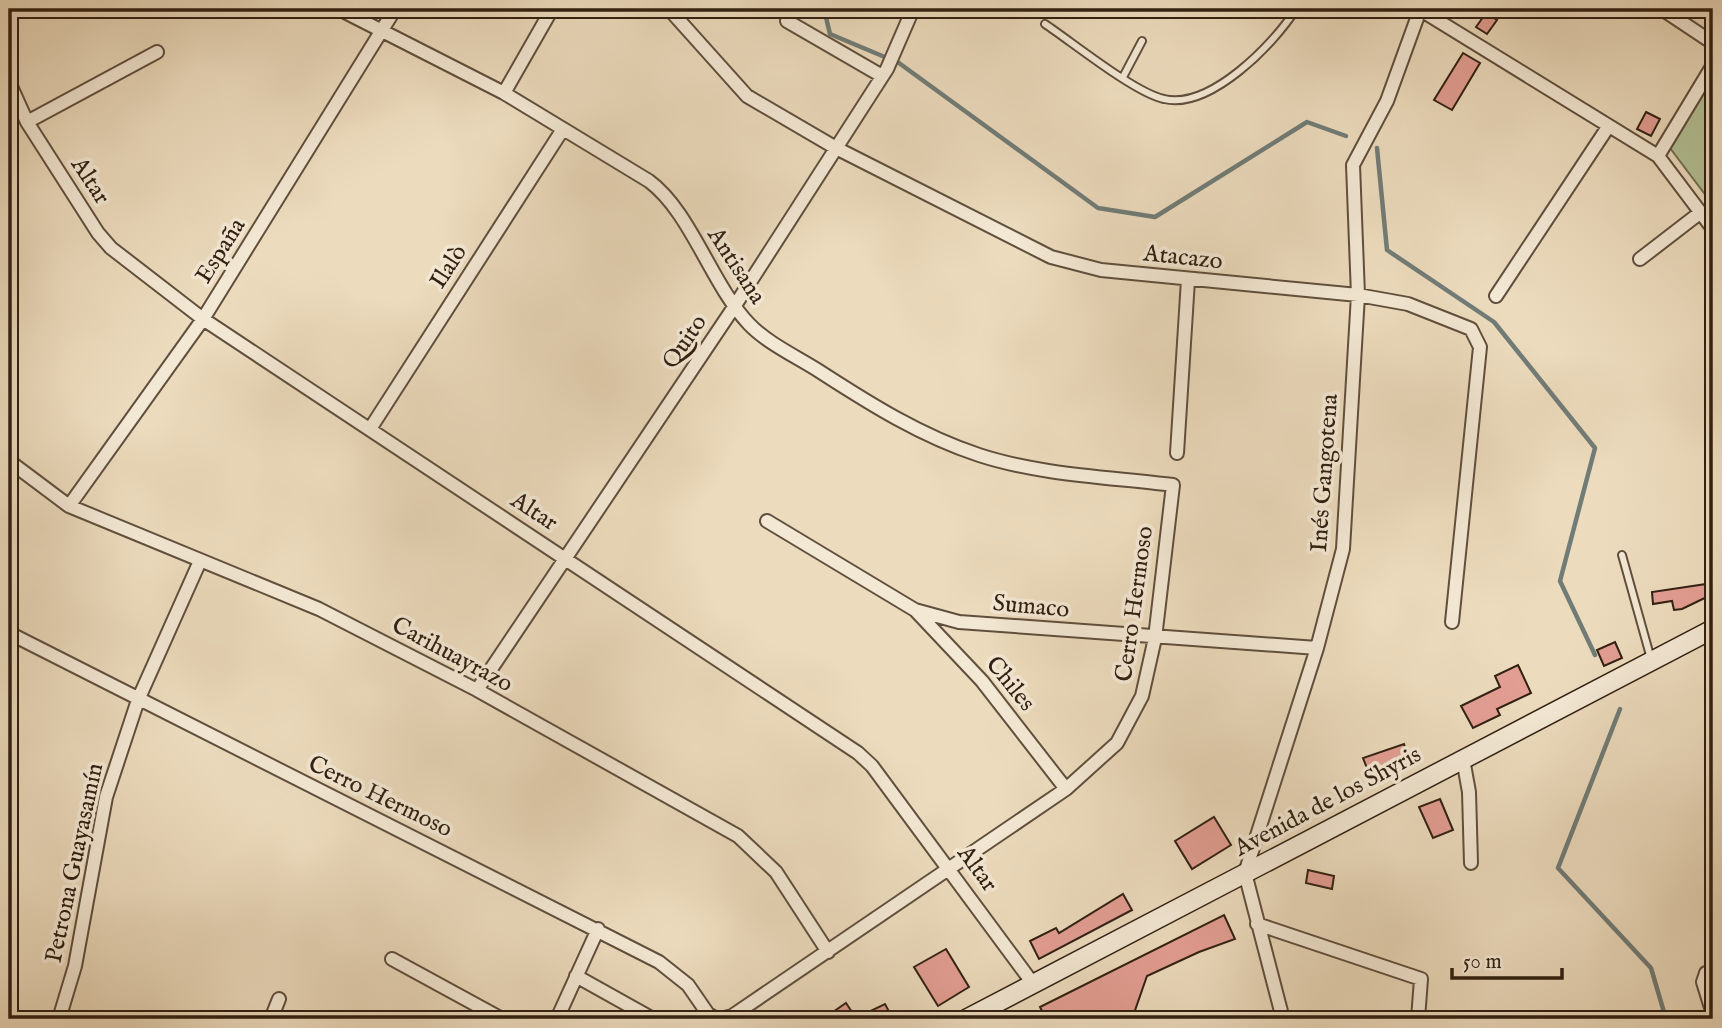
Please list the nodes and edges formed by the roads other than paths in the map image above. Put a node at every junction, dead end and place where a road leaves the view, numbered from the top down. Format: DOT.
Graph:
graph roads {
  1 [pos="338,9"];
  2 [pos="395,9"];
  3 [pos="552,9"];
  4 [pos="669,9"];
  5 [pos="913,9"];
  6 [pos="1296,9"];
  7 [pos="1420,9"];
  8 [pos="1662,9"];
  9 [pos="787,21"];
  10 [pos="1045,24"];
  11 [pos="383,30"];
  12 [pos="1142,41"];
  13 [pos="1713,43"];
  14 [pos="157,52"];
  15 [pos="1713,65"];
  16 [pos="884,73"];
  17 [pos="1123,78"];
  18 [pos="9,82"];
  19 [pos="505,93"];
  20 [pos="27,122"];
  21 [pos="1608,127"];
  22 [pos="563,128"];
  23 [pos="836,148"];
  24 [pos="1658,156"];
  25 [pos="1702,212"];
  26 [pos="1713,229"];
  27 [pos="1640,259"];
  28 [pos="1188,280"];
  29 [pos="1358,295"];
  30 [pos="1496,296"];
  31 [pos="734,307"];
  32 [pos="203,319"];
  33 [pos="370,429"];
  34 [pos="1177,453"];
  35 [pos="9,461"];
  36 [pos="1172,485"];
  37 [pos="69,506"];
  38 [pos="767,521"];
  39 [pos="1622,555"];
  40 [pos="567,558"];
  41 [pos="200,561"];
  42 [pos="915,610"];
  43 [pos="1452,622"];
  44 [pos="1713,629"];
  45 [pos="9,633"];
  46 [pos="1156,638"];
  47 [pos="1317,648"];
  48 [pos="1651,661"];
  49 [pos="477,690"];
  50 [pos="138,700"];
  51 [pos="1463,759"];
  52 [pos="1066,789"];
  53 [pos="1471,863"];
  54 [pos="950,867"];
  55 [pos="1245,873"];
  56 [pos="1257,924"];
  57 [pos="598,929"];
  58 [pos="828,952"];
  59 [pos="392,959"];
  60 [pos="1713,971"];
  61 [pos="576,976"];
  62 [pos="1034,985"];
  63 [pos="279,999"];
  64 [pos="1713,1014"];
  65 [pos="59,1019"];
  66 [pos="271,1019"];
  67 [pos="502,1019"];
  68 [pos="557,1019"];
  69 [pos="653,1019"];
  70 [pos="719,1019"];
  71 [pos="966,1019"];
  72 [pos="1283,1019"];
  73 [pos="1418,1019"];
  1 -- 11 [label="street, Antisana"];
  2 -- 11 [label="street, España"];
  3 -- 19 [label="street"];
  4 -- 23 [label="street, Atacazo"];
  5 -- 16 [label="street, Quito"];
  6 -- 17 [label="lane"];
  7 -- 21 [label="street"];
  7 -- 29 [label="street, Inés Gangotena"];
  8 -- 13 [label="street"];
  9 -- 16 [label="street"];
  10 -- 17 [label="lane"];
  11 -- 19 [label="street, Antisana"];
  11 -- 32 [label="street, España"];
  12 -- 17 [label="lane"];
  14 -- 20 [label="street"];
  15 -- 24 [label="street"];
  16 -- 23 [label="street, Quito"];
  18 -- 20 [label="street, Altar"];
  19 -- 22 [label="street, Antisana"];
  20 -- 32 [label="street, Altar"];
  21 -- 24 [label="street"];
  21 -- 30 [label="street"];
  22 -- 31 [label="street, Antisana"];
  22 -- 33 [label="street, Ilalò"];
  23 -- 28 [label="street, Atacazo"];
  23 -- 31 [label="street, Quito"];
  24 -- 25 [label="street"];
  25 -- 26 [label="street"];
  25 -- 27 [label="street"];
  28 -- 29 [label="street, Atacazo"];
  28 -- 34 [label="street"];
  29 -- 43 [label="street, Atacazo"];
  29 -- 47 [label="street, Inés Gangotena"];
  31 -- 36 [label="street, Antisana"];
  31 -- 40 [label="street, Quito"];
  32 -- 33 [label="street, Altar"];
  32 -- 37 [label="street, España"];
  33 -- 40 [label="street, Altar"];
  35 -- 37 [label="street, Carihuayrazo"];
  36 -- 46 [label="street, Cerro Hermoso"];
  37 -- 41 [label="street, Carihuayrazo"];
  38 -- 42 [label="street, Sumaco"];
  39 -- 48 [label="lane"];
  40 -- 49 [label="street, Quito"];
  40 -- 54 [label="street, Altar"];
  41 -- 49 [label="street, Carihuayrazo"];
  41 -- 50 [label="street, Petrona Guayasamín"];
  42 -- 46 [label="street, Sumaco"];
  42 -- 52 [label="street, Chiles"];
  44 -- 48 [label="main road, Avenida de los Shyris"];
  45 -- 50 [label="street, Cerro Hermoso"];
  46 -- 47 [label="street, Sumaco"];
  46 -- 52 [label="street, Cerro Hermoso"];
  47 -- 55 [label="street, Inés Gangotena"];
  48 -- 51 [label="main road, Avenida de los Shyris"];
  49 -- 58 [label="street, Carihuayrazo"];
  50 -- 57 [label="street, Cerro Hermoso"];
  50 -- 65 [label="street, Petrona Guayasamín"];
  51 -- 53 [label="street"];
  51 -- 55 [label="main road, Avenida de los Shyris"];
  52 -- 54 [label="street, Cerro Hermoso"];
  54 -- 58 [label="street, Cerro Hermoso"];
  54 -- 62 [label="street, Altar"];
  55 -- 56 [label="street"];
  55 -- 62 [label="main road, Avenida de los Shyris"];
  56 -- 72 [label="street"];
  56 -- 73 [label="street"];
  57 -- 61 [label="street"];
  57 -- 70 [label="street, Cerro Hermoso"];
  58 -- 70 [label="street, Cerro Hermoso"];
  59 -- 67 [label="street"];
  60 -- 64 [label="street"];
  61 -- 68 [label="street"];
  61 -- 69 [label="street"];
  62 -- 71 [label="main road, Avenida de los Shyris"];
  63 -- 66 [label="street"];
}
